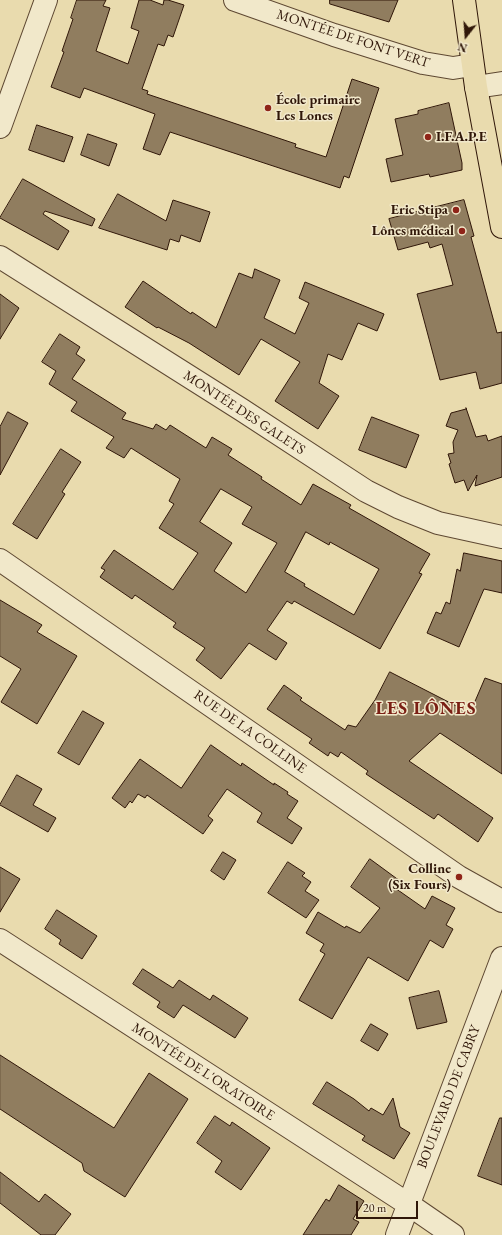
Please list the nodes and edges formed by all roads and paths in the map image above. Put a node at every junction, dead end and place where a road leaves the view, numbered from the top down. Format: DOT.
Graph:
graph roads {
  1 [pos="46,0"];
  2 [pos="235,0"];
  3 [pos="464,0"];
  4 [pos="472,65"];
  5 [pos="502,83"];
  6 [pos="476,87"];
  7 [pos="0,127"];
  8 [pos="502,227"];
  9 [pos="0,257"];
  10 [pos="502,537"];
  11 [pos="0,560"];
  12 [pos="502,901"];
  13 [pos="0,940"];
  14 [pos="502,958"];
  15 [pos="408,1204"];
  16 [pos="397,1235"];
  17 [pos="453,1235"];
  1 -- 7 [label="street"];
  2 -- 4 [label="street, MONTÉE DE FONT VERT"];
  3 -- 4 [label="main road"];
  4 -- 6 [label="main road"];
  5 -- 6 [label="street"];
  6 -- 8 [label="main road"];
  9 -- 10 [label="street, MONTÉE DES GALETS"];
  11 -- 12 [label="street, RUE DE LA COLLINE"];
  13 -- 15 [label="street, MONTÉE DE L'ORATOIRE"];
  14 -- 15 [label="street, BOULEVARD DE CABRY"];
  15 -- 16 [label="street, BOULEVARD DE CABRY"];
  15 -- 17 [label="street, MONTÉE DE L'ORATOIRE"];
}
